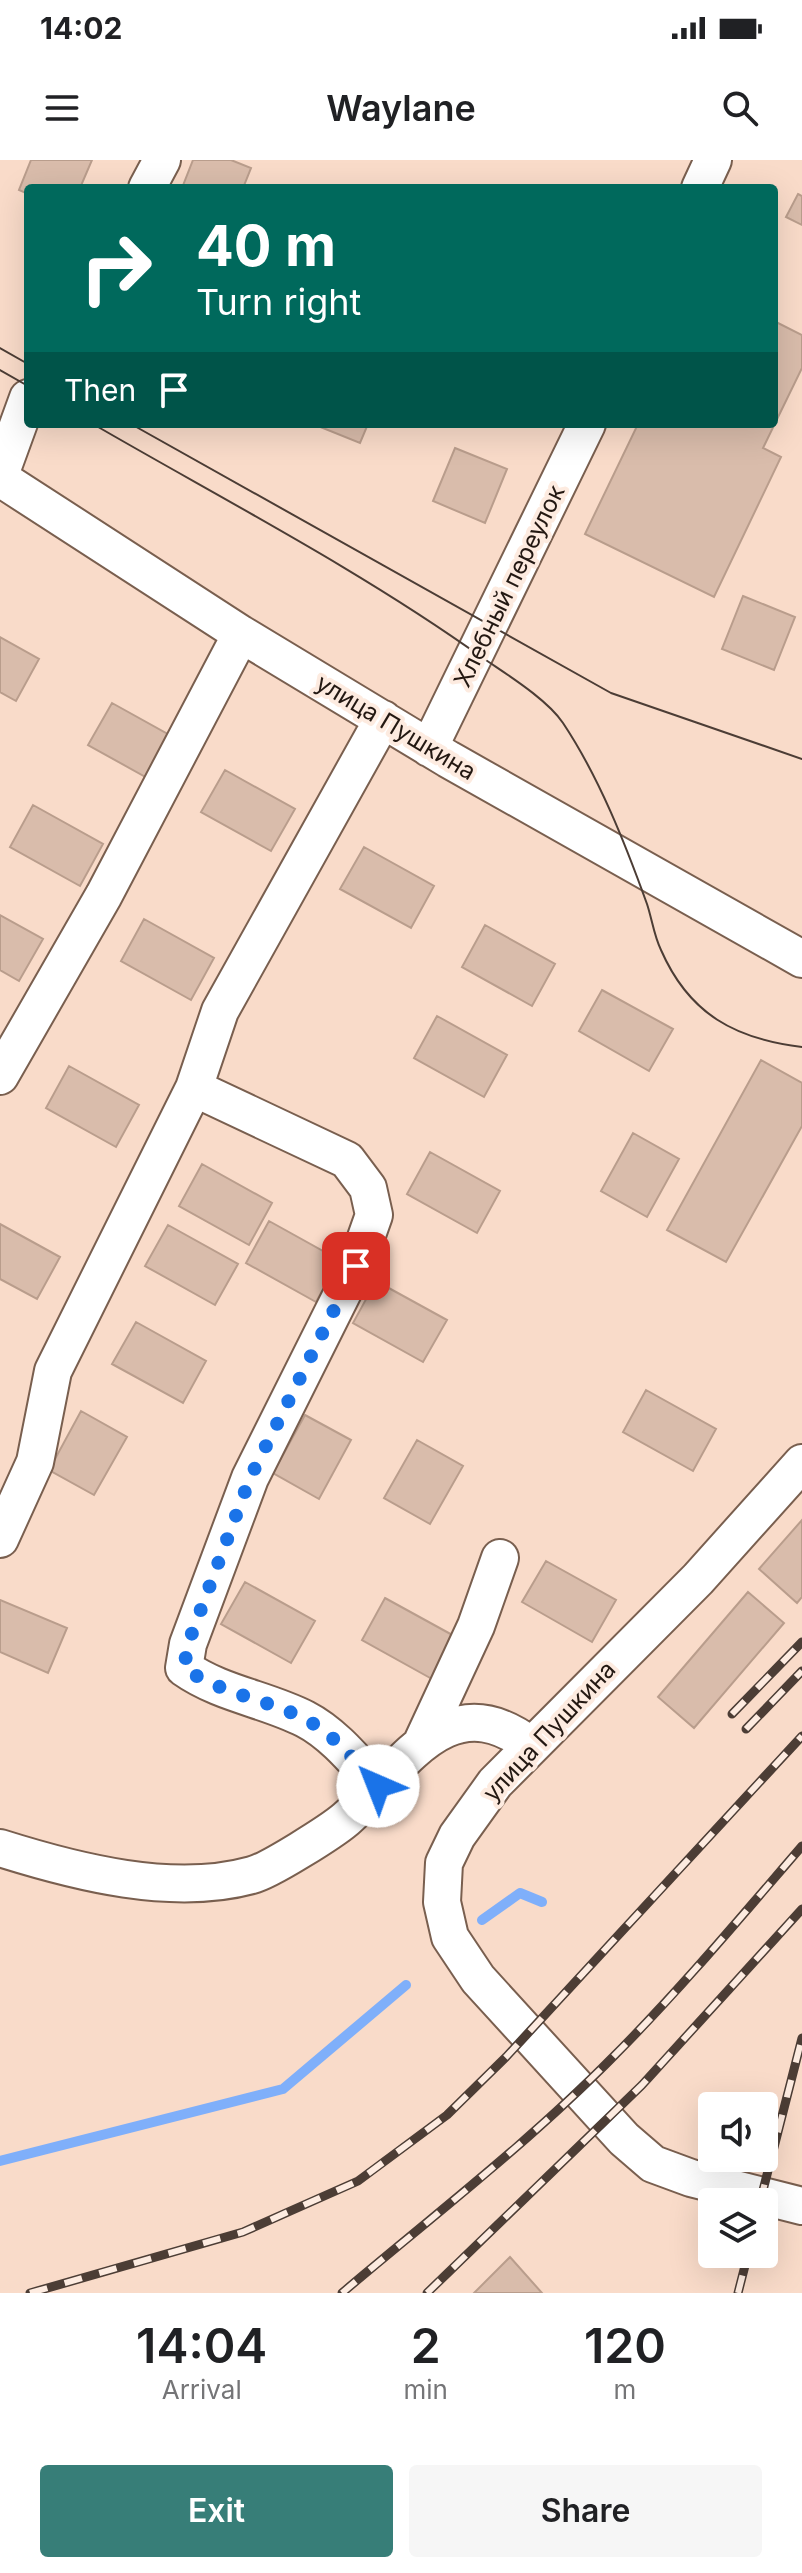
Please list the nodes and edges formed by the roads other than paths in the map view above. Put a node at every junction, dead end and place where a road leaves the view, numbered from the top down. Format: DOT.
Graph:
graph roads {
  1 [pos="162,160"];
  2 [pos="713,160"];
  3 [pos="149,184"];
  4 [pos="702,184"];
  5 [pos="24,409"];
  6 [pos="585,428"];
  7 [pos="0,477"];
  8 [pos="241,634"];
  9 [pos="383,719"];
  10 [pos="429,748"];
  11 [pos="802,959"];
  12 [pos="0,1076"];
  13 [pos="194,1088"];
  14 [pos="802,1463"];
  15 [pos="0,1539"];
  16 [pos="500,1558"];
  17 [pos="423,1740"];
  18 [pos="530,1745"];
  19 [pos="378,1786"];
  20 [pos="0,1848"];
  21 [pos="802,2206"];
  1 -- 3 [label="street"];
  2 -- 4 [label="street"];
  5 -- 7 [label="street"];
  6 -- 10 [label="street, Хлебный переулок"];
  7 -- 8 [label="street, улица Пушкина"];
  8 -- 9 [label="street, улица Пушкина"];
  8 -- 12 [label="street"];
  9 -- 10 [label="street, улица Пушкина"];
  9 -- 13 [label="street"];
  10 -- 11 [label="street, улица Пушкина"];
  13 -- 15 [label="street"];
  13 -- 19 [label="street"];
  14 -- 18 [label="street, улица Пушкина"];
  16 -- 17 [label="street"];
  17 -- 18 [label="street"];
  17 -- 19 [label="street"];
  18 -- 21 [label="street, улица Пушкина"];
  19 -- 20 [label="street"];
}
